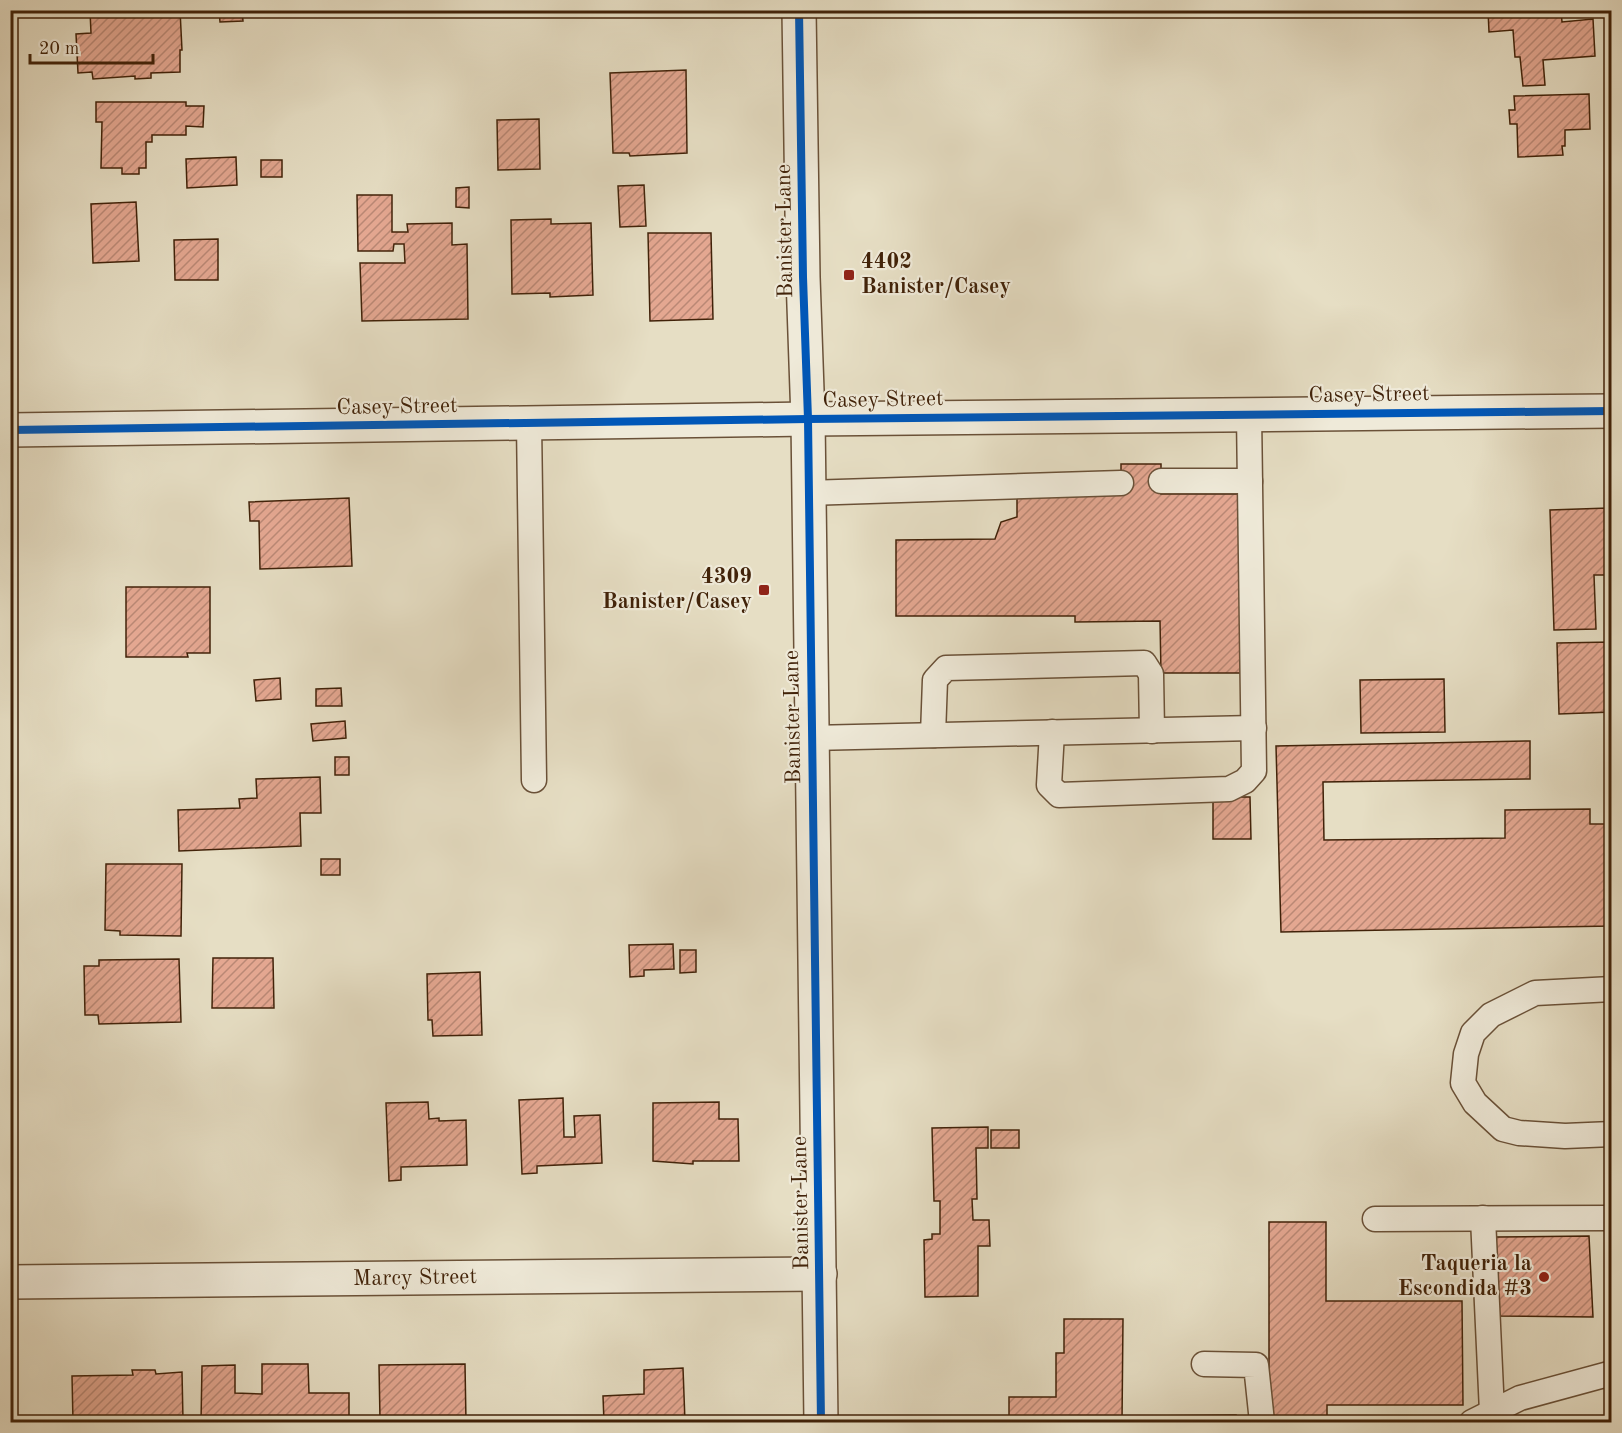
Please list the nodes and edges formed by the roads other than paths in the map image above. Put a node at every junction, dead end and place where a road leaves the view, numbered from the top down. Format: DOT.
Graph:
graph roads {
  1 [pos="799,10"];
  2 [pos="1611,411"];
  3 [pos="1249,414"];
  4 [pos="807,419"];
  5 [pos="529,423"];
  6 [pos="10,430"];
  7 [pos="1161,481"];
  8 [pos="1250,481"];
  9 [pos="1121,483"];
  10 [pos="807,493"];
  11 [pos="1254,728"];
  12 [pos="1152,731"];
  13 [pos="1052,732"];
  14 [pos="933,735"];
  15 [pos="811,738"];
  16 [pos="534,780"];
  17 [pos="1611,989"];
  18 [pos="1611,1134"];
  19 [pos="1483,1218"];
  20 [pos="1611,1218"];
  21 [pos="1375,1219"];
  22 [pos="820,1274"];
  23 [pos="10,1282"];
  24 [pos="1204,1364"];
  25 [pos="1611,1373"];
  26 [pos="1482,1417"];
  27 [pos="821,1422"];
  28 [pos="1262,1422"];
  1 -- 4 [label="street, Banister Lane"];
  2 -- 3 [label="street, Casey Street"];
  3 -- 4 [label="street, Casey Street"];
  3 -- 8 [label="lane"];
  4 -- 5 [label="street, Casey Street"];
  4 -- 10 [label="street, Banister Lane"];
  5 -- 6 [label="street, Casey Street"];
  5 -- 16 [label="lane"];
  7 -- 8 [label="lane"];
  8 -- 11 [label="lane"];
  9 -- 10 [label="lane"];
  10 -- 15 [label="street, Banister Lane"];
  11 -- 12 [label="lane"];
  11 -- 13 [label="lane"];
  12 -- 13 [label="lane"];
  12 -- 14 [label="lane"];
  13 -- 14 [label="lane"];
  14 -- 15 [label="lane"];
  15 -- 22 [label="street, Banister Lane"];
  17 -- 18 [label="lane"];
  19 -- 20 [label="lane"];
  19 -- 21 [label="lane"];
  19 -- 26 [label="lane"];
  22 -- 23 [label="street, Marcy Street"];
  22 -- 27 [label="street, Banister Lane"];
  24 -- 28 [label="lane"];
  25 -- 26 [label="lane"];
}
